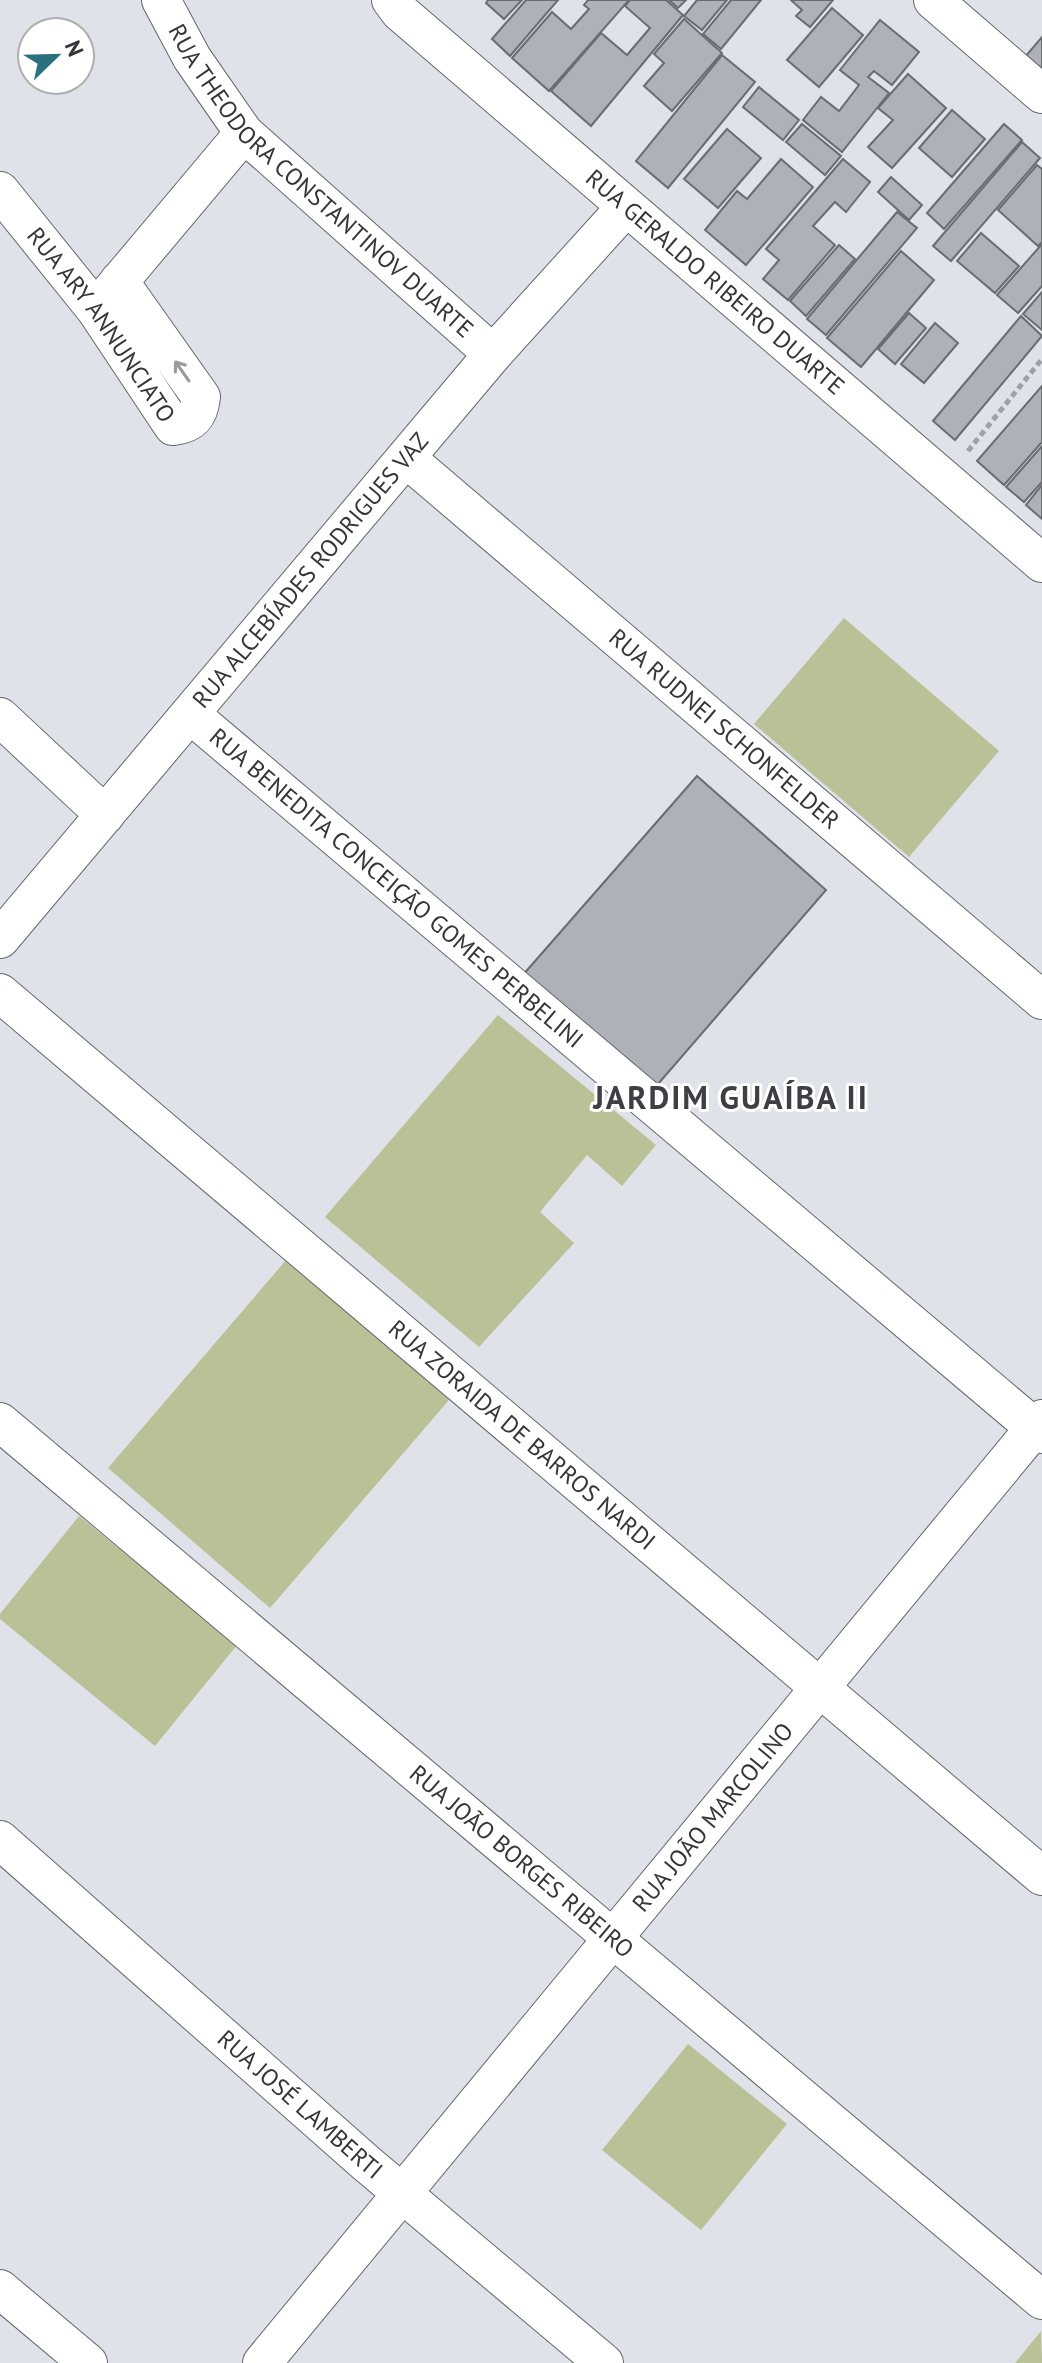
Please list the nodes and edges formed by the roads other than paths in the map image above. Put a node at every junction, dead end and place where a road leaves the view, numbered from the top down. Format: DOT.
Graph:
graph roads {
  1 [pos="161,0"];
  2 [pos="391,0"];
  3 [pos="933,0"];
  4 [pos="1042,94"];
  5 [pos="244,133"];
  6 [pos="0,191"];
  7 [pos="626,207"];
  8 [pos="493,354"];
  9 [pos="406,458"];
  10 [pos="1042,563"];
  11 [pos="190,714"];
  12 [pos="0,717"];
  13 [pos="105,815"];
  14 [pos="0,939"];
  15 [pos="0,993"];
  16 [pos="1042,1000"];
  17 [pos="0,1422"];
  18 [pos="1039,1427"];
  19 [pos="820,1688"];
  20 [pos="0,1840"];
  21 [pos="1042,1876"];
  22 [pos="614,1940"];
  23 [pos="403,2194"];
  24 [pos="0,2289"];
  25 [pos="1042,2300"];
  26 [pos="88,2363"];
  27 [pos="262,2363"];
  28 [pos="604,2363"];
  1 -- 5 [label="street, RUA THEODORA CONSTANTINOV DUARTE"];
  2 -- 7 [label="street, RUA GERALDO RIBEIRO DUARTE"];
  3 -- 4 [label="street"];
  5 -- 6 [label="street, RUA ARY ANNUNCIATO"];
  5 -- 8 [label="street, RUA THEODORA CONSTANTINOV DUARTE"];
  7 -- 8 [label="street, RUA ALCEBÍADES RODRIGUES VAZ"];
  7 -- 10 [label="street, RUA GERALDO RIBEIRO DUARTE"];
  8 -- 9 [label="street, RUA ALCEBÍADES RODRIGUES VAZ"];
  9 -- 11 [label="street, RUA ALCEBÍADES RODRIGUES VAZ"];
  9 -- 16 [label="street, RUA RUDNEI SCHONFELDER"];
  11 -- 13 [label="street, RUA ALCEBÍADES RODRIGUES VAZ"];
  11 -- 18 [label="street, RUA BENEDITA CONCEIÇÃO GOMES PERBELINI"];
  12 -- 13 [label="street"];
  13 -- 14 [label="street, RUA ALCEBÍADES RODRIGUES VAZ"];
  15 -- 19 [label="street, RUA ZORAIDA DE BARROS NARDI"];
  17 -- 22 [label="street, RUA JOÃO BORGES RIBEIRO"];
  18 -- 19 [label="street, RUA JOÃO MARCOLINO"];
  19 -- 21 [label="street, RUA ZORAIDA DE BARROS NARDI"];
  19 -- 22 [label="street, RUA JOÃO MARCOLINO"];
  20 -- 23 [label="street, RUA JOSÉ LAMBERTI"];
  22 -- 23 [label="street, RUA JOÃO MARCOLINO"];
  22 -- 25 [label="street, RUA JOÃO BORGES RIBEIRO"];
  23 -- 27 [label="street, RUA JOÃO MARCOLINO"];
  23 -- 28 [label="street, RUA JOSÉ LAMBERTI"];
  24 -- 26 [label="street"];
}
